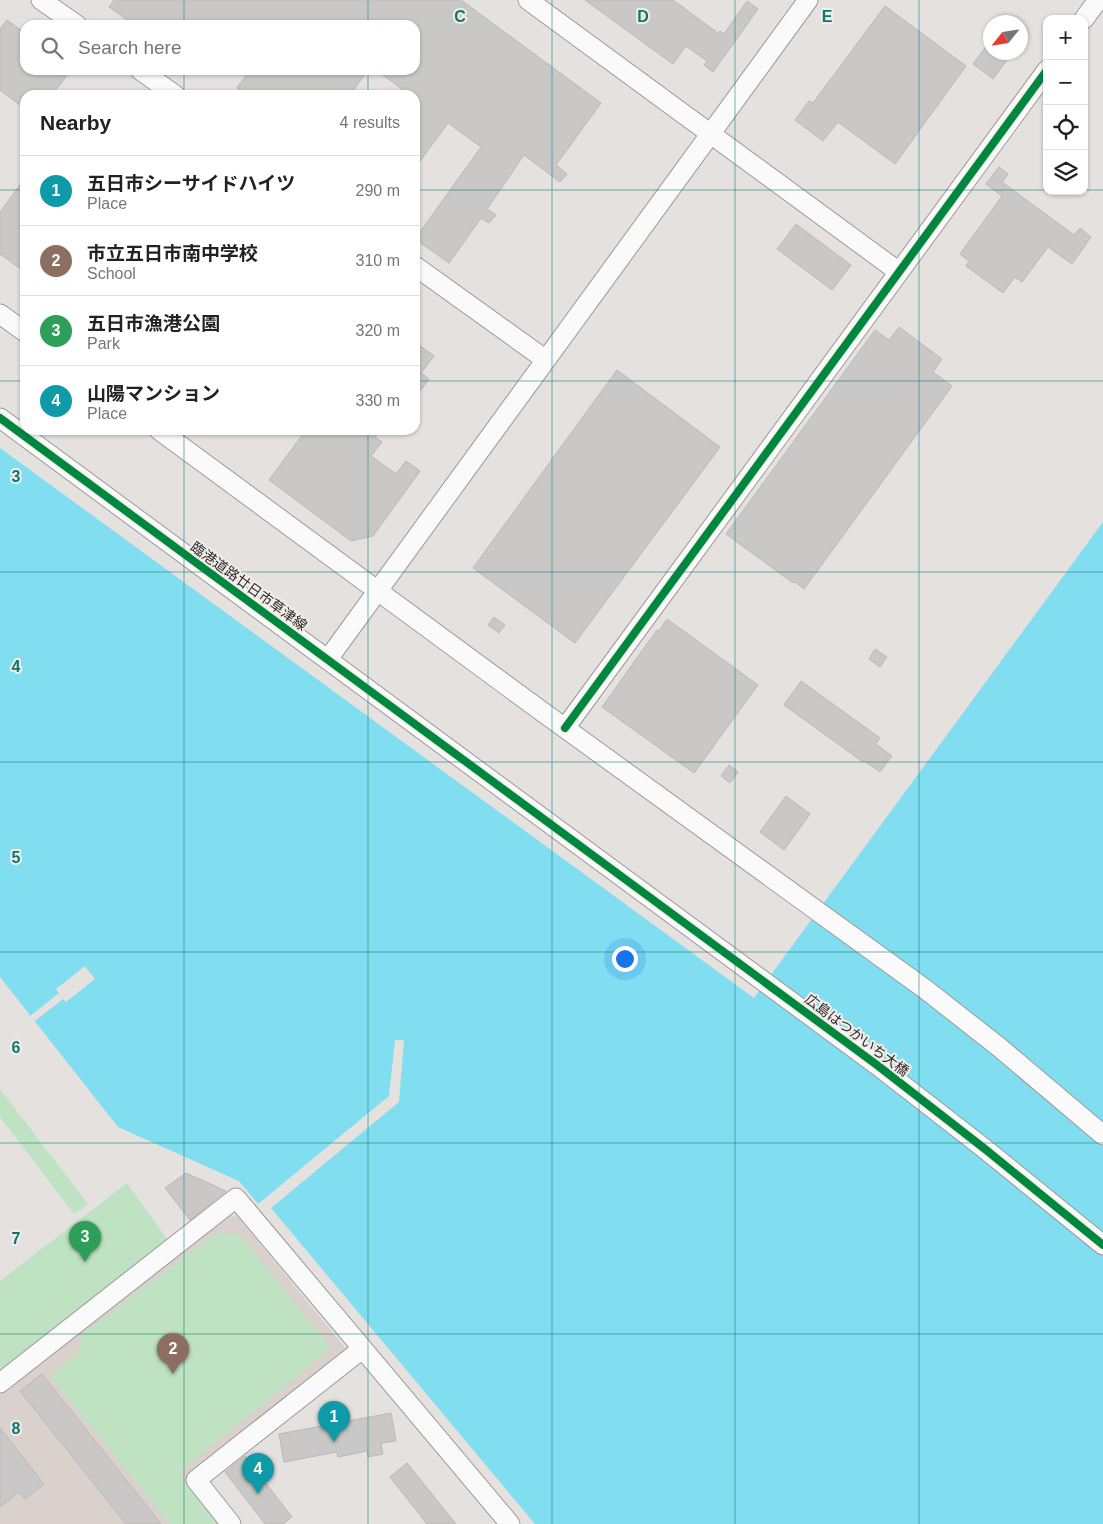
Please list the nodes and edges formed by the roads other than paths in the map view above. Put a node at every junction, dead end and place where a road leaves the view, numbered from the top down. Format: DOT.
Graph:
graph roads {
  1 [pos="42,0"];
  2 [pos="528,0"];
  3 [pos="808,0"];
  4 [pos="1098,0"];
  5 [pos="1087,15"];
  6 [pos="69,20"];
  7 [pos="147,75"];
  8 [pos="1043,75"];
  9 [pos="168,90"];
  10 [pos="711,134"];
  11 [pos="420,270"];
  12 [pos="900,272"];
  13 [pos="0,314"];
  14 [pos="20,328"];
  15 [pos="546,360"];
  16 [pos="0,412"];
  17 [pos="0,418"];
  18 [pos="20,430"];
  19 [pos="20,433"];
  20 [pos="23,435"];
  21 [pos="26,435"];
  22 [pos="166,435"];
  23 [pos="39,447"];
  24 [pos="378,591"];
  25 [pos="328,659"];
  26 [pos="565,728"];
  27 [pos="483,774"];
  28 [pos="1103,1135"];
  29 [pos="1103,1245"];
  30 [pos="362,1349"];
  31 [pos="0,1383"];
  32 [pos="231,1524"];
  33 [pos="510,1524"];
  1 -- 6 [label="street"];
  2 -- 10 [label="street"];
  3 -- 10 [label="street"];
  4 -- 5 [label="street"];
  7 -- 9 [label="street"];
  8 -- 12 [label="street"];
  10 -- 12 [label="street"];
  10 -- 15 [label="street"];
  11 -- 15 [label="street"];
  12 -- 26 [label="street"];
  13 -- 14 [label="street"];
  15 -- 24 [label="street"];
  16 -- 18 [label="street"];
  17 -- 19 [label="street, 臨港道路廿日市草津線"];
  20 -- 23 [label="street, 臨港道路廿日市草津線"];
  21 -- 23 [label="street"];
  22 -- 24 [label="street"];
  23 -- 25 [label="street, 臨港道路廿日市草津線"];
  24 -- 25 [label="street"];
  24 -- 26 [label="street"];
  25 -- 27 [label="street, 臨港道路廿日市草津線"];
  26 -- 28 [label="street"];
  27 -- 29 [label="street, 広島はつかいち大橋"];
  30 -- 31 [label="street"];
  30 -- 32 [label="street"];
  30 -- 33 [label="street"];
}
